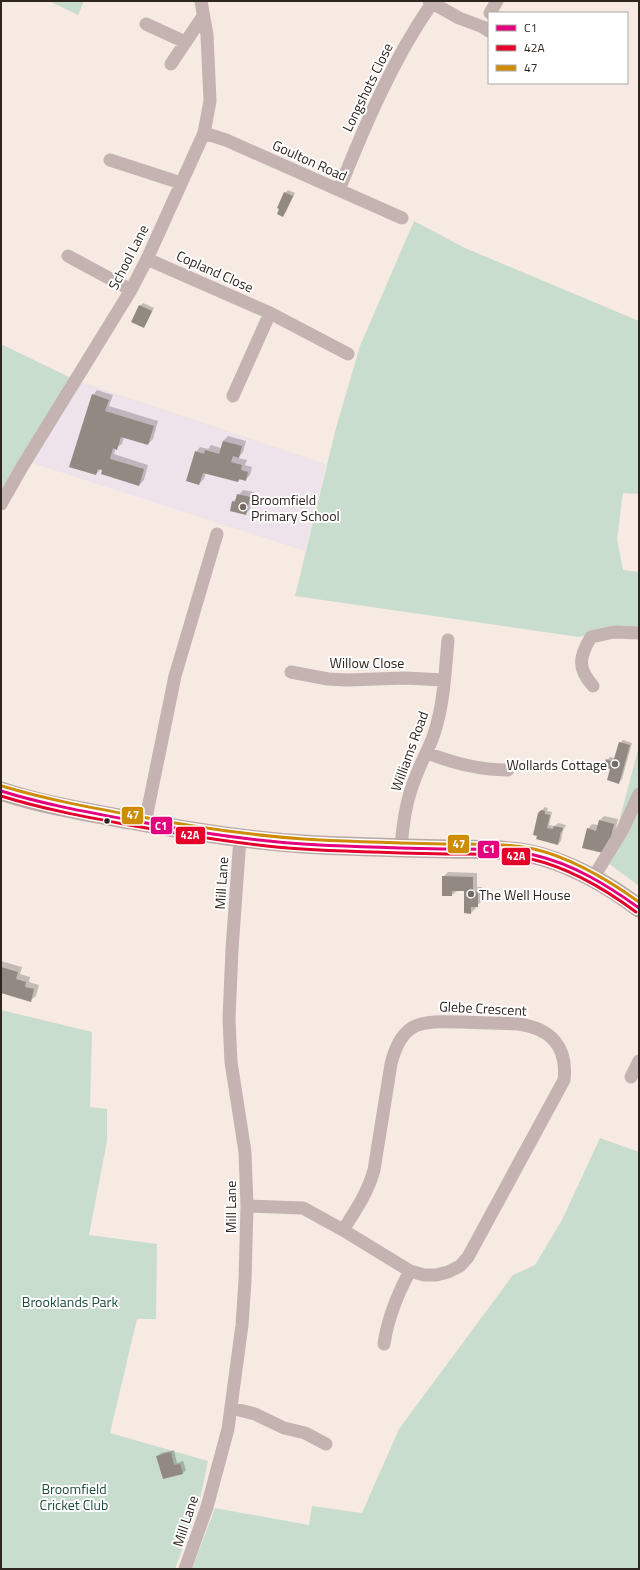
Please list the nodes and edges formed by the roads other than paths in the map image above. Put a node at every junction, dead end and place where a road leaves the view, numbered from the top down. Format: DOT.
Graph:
graph roads {
  1 [pos="201,1"];
  2 [pos="497,1"];
  3 [pos="430,2"];
  4 [pos="492,12"];
  5 [pos="203,16"];
  6 [pos="488,21"];
  7 [pos="146,24"];
  8 [pos="185,42"];
  9 [pos="171,64"];
  10 [pos="204,133"];
  11 [pos="110,160"];
  12 [pos="181,183"];
  13 [pos="340,190"];
  14 [pos="402,218"];
  15 [pos="68,256"];
  16 [pos="147,259"];
  17 [pos="131,290"];
  18 [pos="270,313"];
  19 [pos="348,354"];
  20 [pos="233,396"];
  21 [pos="1,504"];
  22 [pos="217,534"];
  23 [pos="639,633"];
  24 [pos="448,640"];
  25 [pos="291,672"];
  26 [pos="444,680"];
  27 [pos="593,686"];
  28 [pos="427,753"];
  29 [pos="508,770"];
  30 [pos="1,791"];
  31 [pos="639,794"];
  32 [pos="639,808"];
  33 [pos="145,823"];
  34 [pos="623,829"];
  35 [pos="240,838"];
  36 [pos="401,848"];
  37 [pos="593,878"];
  38 [pos="639,908"];
  39 [pos="639,1063"];
  40 [pos="631,1077"];
  41 [pos="247,1206"];
  42 [pos="343,1230"];
  43 [pos="410,1270"];
  44 [pos="384,1344"];
  45 [pos="231,1408"];
  46 [pos="326,1444"];
  47 [pos="185,1569"];
  1 -- 5 [label="street, School Lane"];
  2 -- 4 [label="street, Longshots Close"];
  3 -- 6 [label="street, Longshots Close"];
  3 -- 13 [label="street, Longshots Close"];
  5 -- 8 [label="street"];
  5 -- 10 [label="street, School Lane"];
  7 -- 8 [label="street"];
  8 -- 9 [label="street"];
  10 -- 12 [label="street, School Lane"];
  10 -- 13 [label="street, Goulton Road"];
  11 -- 12 [label="street"];
  12 -- 16 [label="street, School Lane"];
  13 -- 14 [label="street, Goulton Road"];
  15 -- 17 [label="street"];
  16 -- 17 [label="street, School Lane"];
  16 -- 18 [label="street, Copland Close"];
  17 -- 21 [label="street, School Lane"];
  18 -- 19 [label="street, Copland Close"];
  18 -- 20 [label="street"];
  22 -- 33 [label="street"];
  23 -- 27 [label="street"];
  24 -- 26 [label="street, Williams Road"];
  25 -- 26 [label="street, Willow Close"];
  26 -- 28 [label="street, Williams Road"];
  28 -- 29 [label="street"];
  28 -- 36 [label="street, Williams Road"];
  30 -- 33 [label="main road"];
  31 -- 34 [label="street"];
  32 -- 34 [label="street"];
  33 -- 35 [label="main road"];
  34 -- 37 [label="street"];
  35 -- 36 [label="main road"];
  35 -- 41 [label="street, Mill Lane"];
  36 -- 37 [label="main road"];
  37 -- 38 [label="main road"];
  39 -- 40 [label="street"];
  41 -- 42 [label="street, Glebe Crescent"];
  41 -- 45 [label="street, Mill Lane"];
  42 -- 43 [label="street, Glebe Crescent"];
  42 -- 43 [label="street, Glebe Crescent"];
  43 -- 44 [label="street"];
  45 -- 46 [label="street"];
  45 -- 47 [label="street, Mill Lane"];
}
